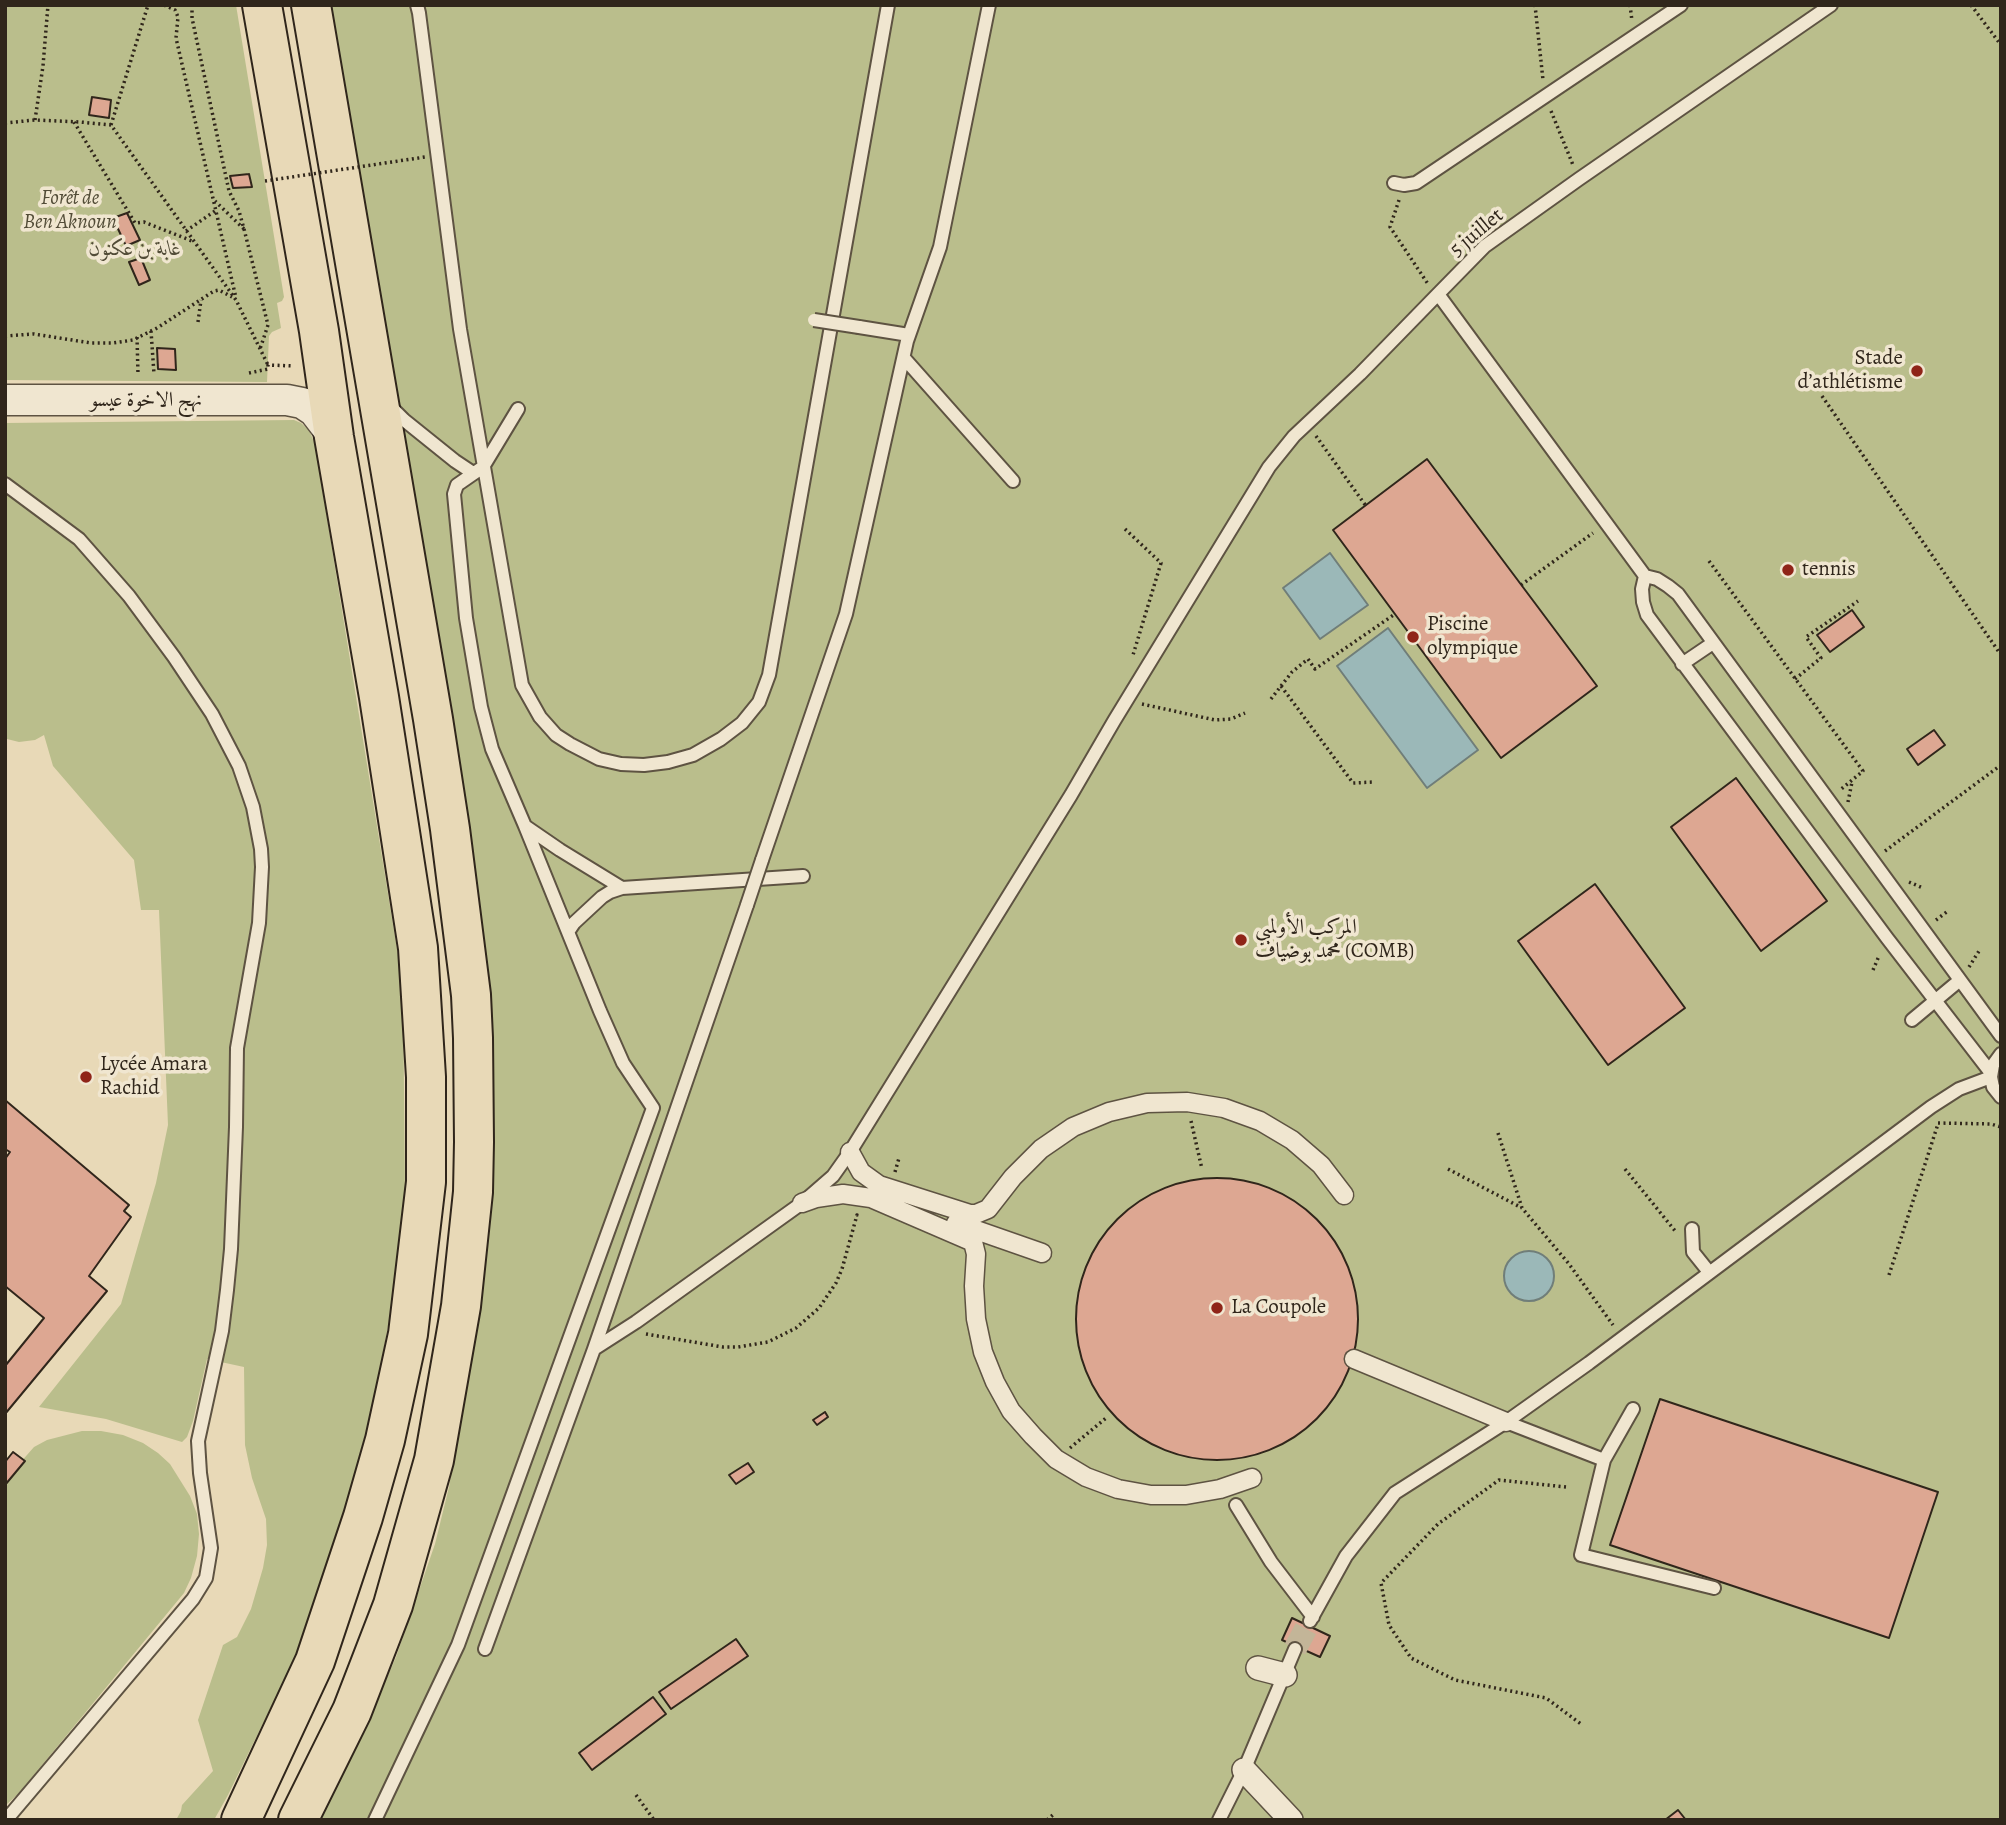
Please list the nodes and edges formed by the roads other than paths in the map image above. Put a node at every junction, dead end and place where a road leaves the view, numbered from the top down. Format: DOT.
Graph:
graph roads {
  1 [pos="262,5"];
  2 [pos="311,5"];
  3 [pos="417,5"];
  4 [pos="888,5"];
  5 [pos="989,5"];
  6 [pos="1681,5"];
  7 [pos="1831,5"];
  8 [pos="1399,184"];
  9 [pos="1438,294"];
  10 [pos="814,320"];
  11 [pos="909,335"];
  12 [pos="314,348"];
  13 [pos="904,358"];
  14 [pos="377,393"];
  15 [pos="5,400"];
  16 [pos="287,400"];
  17 [pos="518,409"];
  18 [pos="334,437"];
  19 [pos="478,470"];
  20 [pos="1013,481"];
  21 [pos="5,484"];
  22 [pos="1645,576"];
  23 [pos="1713,643"];
  24 [pos="1682,664"];
  25 [pos="525,826"];
  26 [pos="803,876"];
  27 [pos="622,888"];
  28 [pos="568,932"];
  29 [pos="1960,981"];
  30 [pos="1935,1001"];
  31 [pos="1912,1020"];
  32 [pos="2001,1036"];
  33 [pos="2001,1054"];
  34 [pos="1991,1075"];
  35 [pos="2001,1097"];
  36 [pos="653,1108"];
  37 [pos="671,1127"];
  38 [pos="850,1153"];
  39 [pos="1344,1195"];
  40 [pos="887,1196"];
  41 [pos="802,1203"];
  42 [pos="923,1209"];
  43 [pos="1692,1229"];
  44 [pos="1042,1253"];
  45 [pos="1709,1272"];
  46 [pos="594,1349"];
  47 [pos="1354,1359"];
  48 [pos="1633,1409"];
  49 [pos="1506,1422"];
  50 [pos="1604,1460"];
  51 [pos="1252,1478"];
  52 [pos="1236,1505"];
  53 [pos="1714,1588"];
  54 [pos="485,1649"];
  55 [pos="1295,1649"];
  56 [pos="1258,1668"];
  57 [pos="1285,1675"];
  58 [pos="1244,1770"];
  59 [pos="6,1820"];
  60 [pos="241,1820"];
  61 [pos="298,1820"];
  62 [pos="375,1820"];
  63 [pos="1219,1820"];
  64 [pos="1291,1820"];
  1 -- 12 [label="highway"];
  2 -- 14 [label="highway"];
  3 -- 19 [label="lane"];
  4 -- 19 [label="lane"];
  5 -- 11 [label="lane"];
  6 -- 8 [label="lane"];
  7 -- 9 [label="lane, 5 juillet"];
  9 -- 22 [label="lane"];
  9 -- 38 [label="lane, 5 juillet"];
  10 -- 11 [label="lane, bridge"];
  11 -- 13 [label="lane"];
  12 -- 16 [label="street"];
  12 -- 18 [label="highway"];
  13 -- 20 [label="lane"];
  13 -- 37 [label="lane, bridge"];
  14 -- 19 [label="lane"];
  14 -- 61 [label="highway"];
  15 -- 16 [label="street, نهج الاخوة عيسو"];
  16 -- 18 [label="street"];
  17 -- 19 [label="lane"];
  18 -- 60 [label="highway"];
  19 -- 25 [label="lane"];
  21 -- 59 [label="lane"];
  22 -- 23 [label="lane"];
  22 -- 24 [label="lane"];
  23 -- 24 [label="lane"];
  23 -- 29 [label="lane"];
  24 -- 30 [label="lane"];
  25 -- 27 [label="lane"];
  25 -- 28 [label="lane"];
  26 -- 27 [label="lane"];
  27 -- 28 [label="lane"];
  28 -- 36 [label="lane"];
  29 -- 30 [label="lane"];
  29 -- 32 [label="lane"];
  30 -- 31 [label="lane"];
  30 -- 34 [label="lane"];
  33 -- 34 [label="lane"];
  34 -- 35 [label="lane"];
  34 -- 45 [label="lane"];
  36 -- 37 [label="lane"];
  36 -- 62 [label="lane"];
  37 -- 46 [label="lane"];
  38 -- 40 [label="street"];
  38 -- 41 [label="lane, 5 juillet"];
  39 -- 42 [label="street"];
  40 -- 41 [label="street"];
  40 -- 42 [label="street"];
  41 -- 46 [label="lane, 5 juillet"];
  42 -- 44 [label="street"];
  42 -- 51 [label="street"];
  43 -- 45 [label="lane"];
  45 -- 49 [label="lane"];
  46 -- 54 [label="lane"];
  47 -- 49 [label="street"];
  48 -- 50 [label="lane"];
  49 -- 50 [label="lane"];
  49 -- 52 [label="lane"];
  50 -- 53 [label="lane"];
  55 -- 57 [label="lane"];
  56 -- 57 [label="street"];
  57 -- 58 [label="lane"];
  58 -- 63 [label="lane"];
  58 -- 64 [label="street"];
}
